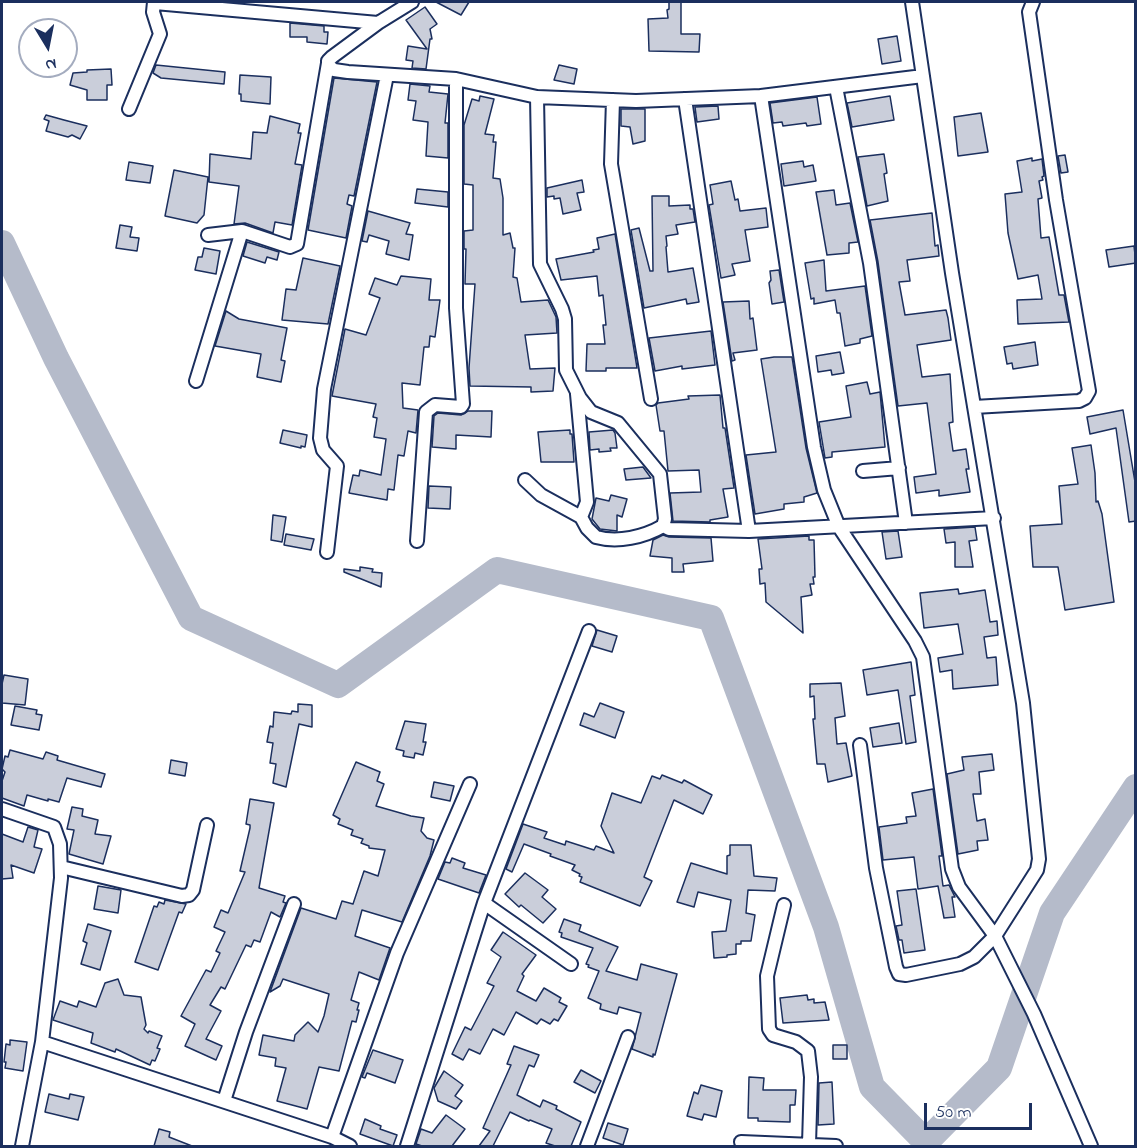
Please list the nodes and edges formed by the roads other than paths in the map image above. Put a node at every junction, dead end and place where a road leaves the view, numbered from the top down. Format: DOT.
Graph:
graph roads {
  1 [pos="154,2"];
  2 [pos="412,2"];
  3 [pos="912,2"];
  4 [pos="1033,2"];
  5 [pos="378,23"];
  6 [pos="328,63"];
  7 [pos="387,75"];
  8 [pos="923,76"];
  9 [pos="456,79"];
  10 [pos="836,87"];
  11 [pos="761,96"];
  12 [pos="537,97"];
  13 [pos="685,99"];
  14 [pos="614,100"];
  15 [pos="129,109"];
  16 [pos="242,231"];
  17 [pos="208,235"];
  18 [pos="196,381"];
  19 [pos="577,394"];
  20 [pos="651,399"];
  21 [pos="974,407"];
  22 [pos="899,468"];
  23 [pos="863,471"];
  24 [pos="525,480"];
  25 [pos="581,517"];
  26 [pos="994,518"];
  27 [pos="906,523"];
  28 [pos="663,526"];
  29 [pos="839,527"];
  30 [pos="749,531"];
  31 [pos="417,541"];
  32 [pos="327,552"];
  33 [pos="589,631"];
  34 [pos="860,745"];
  35 [pos="470,784"];
  36 [pos="2,809"];
  37 [pos="207,825"];
  38 [pos="61,867"];
  39 [pos="484,903"];
  40 [pos="294,904"];
  41 [pos="784,905"];
  42 [pos="995,936"];
  43 [pos="571,963"];
  44 [pos="628,1037"];
  45 [pos="42,1042"];
  46 [pos="224,1101"];
  47 [pos="332,1137"];
  48 [pos="741,1142"];
  49 [pos="809,1144"];
  50 [pos="22,1146"];
  51 [pos="350,1146"];
  52 [pos="407,1146"];
  53 [pos="587,1146"];
  54 [pos="836,1146"];
  55 [pos="1091,1146"];
  1 -- 5 [label="street"];
  1 -- 15 [label="street"];
  2 -- 5 [label="street"];
  3 -- 8 [label="street"];
  4 -- 21 [label="street"];
  5 -- 6 [label="street"];
  6 -- 7 [label="street"];
  6 -- 16 [label="street"];
  7 -- 9 [label="street"];
  7 -- 32 [label="street"];
  8 -- 10 [label="street"];
  8 -- 21 [label="street"];
  9 -- 12 [label="street"];
  9 -- 31 [label="street"];
  10 -- 11 [label="street"];
  10 -- 22 [label="street"];
  11 -- 13 [label="street"];
  11 -- 29 [label="street"];
  12 -- 14 [label="street"];
  12 -- 19 [label="street"];
  13 -- 14 [label="street"];
  13 -- 30 [label="street"];
  14 -- 20 [label="street"];
  16 -- 17 [label="street"];
  16 -- 18 [label="street"];
  19 -- 25 [label="street"];
  19 -- 28 [label="street"];
  21 -- 26 [label="street"];
  22 -- 23 [label="street"];
  22 -- 27 [label="street"];
  24 -- 25 [label="street"];
  25 -- 28 [label="street"];
  26 -- 27 [label="street"];
  26 -- 42 [label="street"];
  27 -- 29 [label="street"];
  28 -- 30 [label="street"];
  29 -- 30 [label="street"];
  29 -- 42 [label="street"];
  33 -- 39 [label="street"];
  34 -- 42 [label="street"];
  35 -- 47 [label="street"];
  36 -- 38 [label="street"];
  37 -- 38 [label="street"];
  38 -- 45 [label="street"];
  39 -- 43 [label="street"];
  39 -- 52 [label="street"];
  40 -- 46 [label="street"];
  41 -- 49 [label="street"];
  42 -- 55 [label="street"];
  44 -- 53 [label="street"];
  45 -- 46 [label="street"];
  45 -- 50 [label="street"];
  46 -- 47 [label="street"];
  47 -- 51 [label="street"];
  48 -- 49 [label="street"];
  49 -- 54 [label="street"];
}
